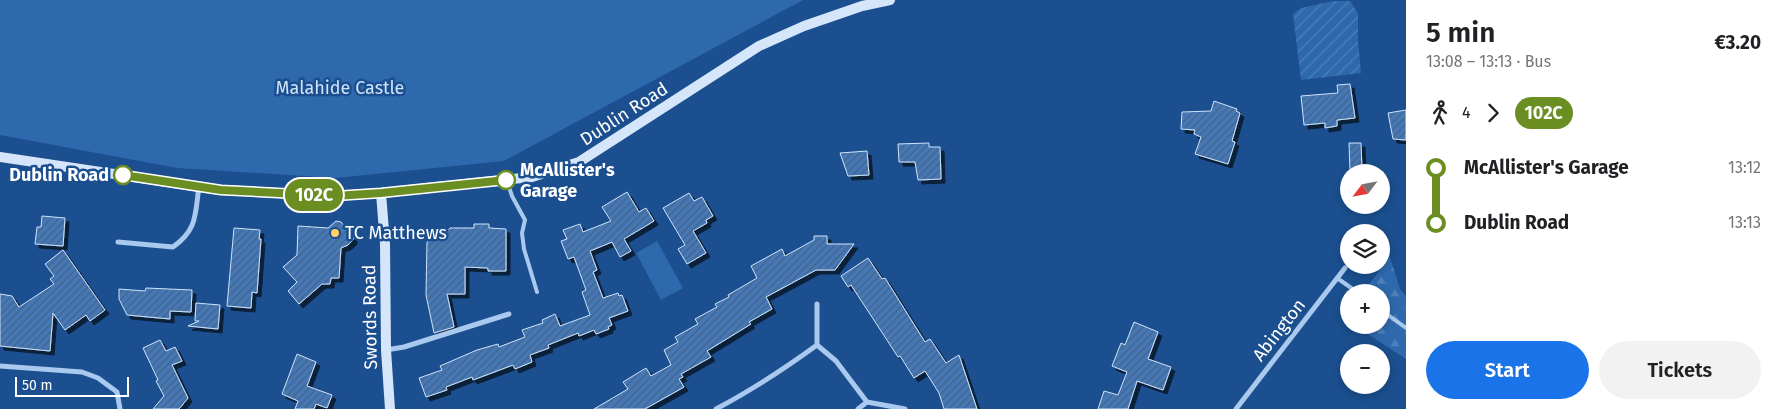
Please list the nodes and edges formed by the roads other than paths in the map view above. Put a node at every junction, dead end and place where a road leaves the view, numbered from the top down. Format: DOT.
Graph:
graph roads {
  1 [pos="890,0"];
  2 [pos="0,157"];
  3 [pos="506,180"];
  4 [pos="199,186"];
  5 [pos="381,193"];
  6 [pos="118,242"];
  7 [pos="1340,274"];
  8 [pos="1337,278"];
  9 [pos="1346,284"];
  10 [pos="537,292"];
  11 [pos="818,304"];
  12 [pos="509,314"];
  13 [pos="1390,316"];
  14 [pos="1406,328"];
  15 [pos="817,345"];
  16 [pos="386,350"];
  17 [pos="0,366"];
  18 [pos="866,402"];
  19 [pos="120,409"];
  20 [pos="390,409"];
  21 [pos="716,409"];
  22 [pos="858,409"];
  23 [pos="906,409"];
  24 [pos="1236,409"];
  1 -- 3 [label="main road, Dublin Road"];
  2 -- 4 [label="main road, Dublin Road"];
  3 -- 5 [label="main road, Dublin Road"];
  3 -- 10 [label="lane"];
  4 -- 5 [label="main road, Dublin Road"];
  4 -- 6 [label="street"];
  5 -- 16 [label="main road, Swords Road"];
  7 -- 8 [label="street, Abington"];
  8 -- 9 [label="lane"];
  8 -- 24 [label="street, Abington"];
  11 -- 15 [label="street"];
  12 -- 16 [label="street"];
  13 -- 14 [label="lane"];
  15 -- 18 [label="street"];
  15 -- 21 [label="street"];
  16 -- 20 [label="main road, Swords Road"];
  17 -- 19 [label="street"];
  18 -- 22 [label="street"];
  18 -- 23 [label="street"];
}
